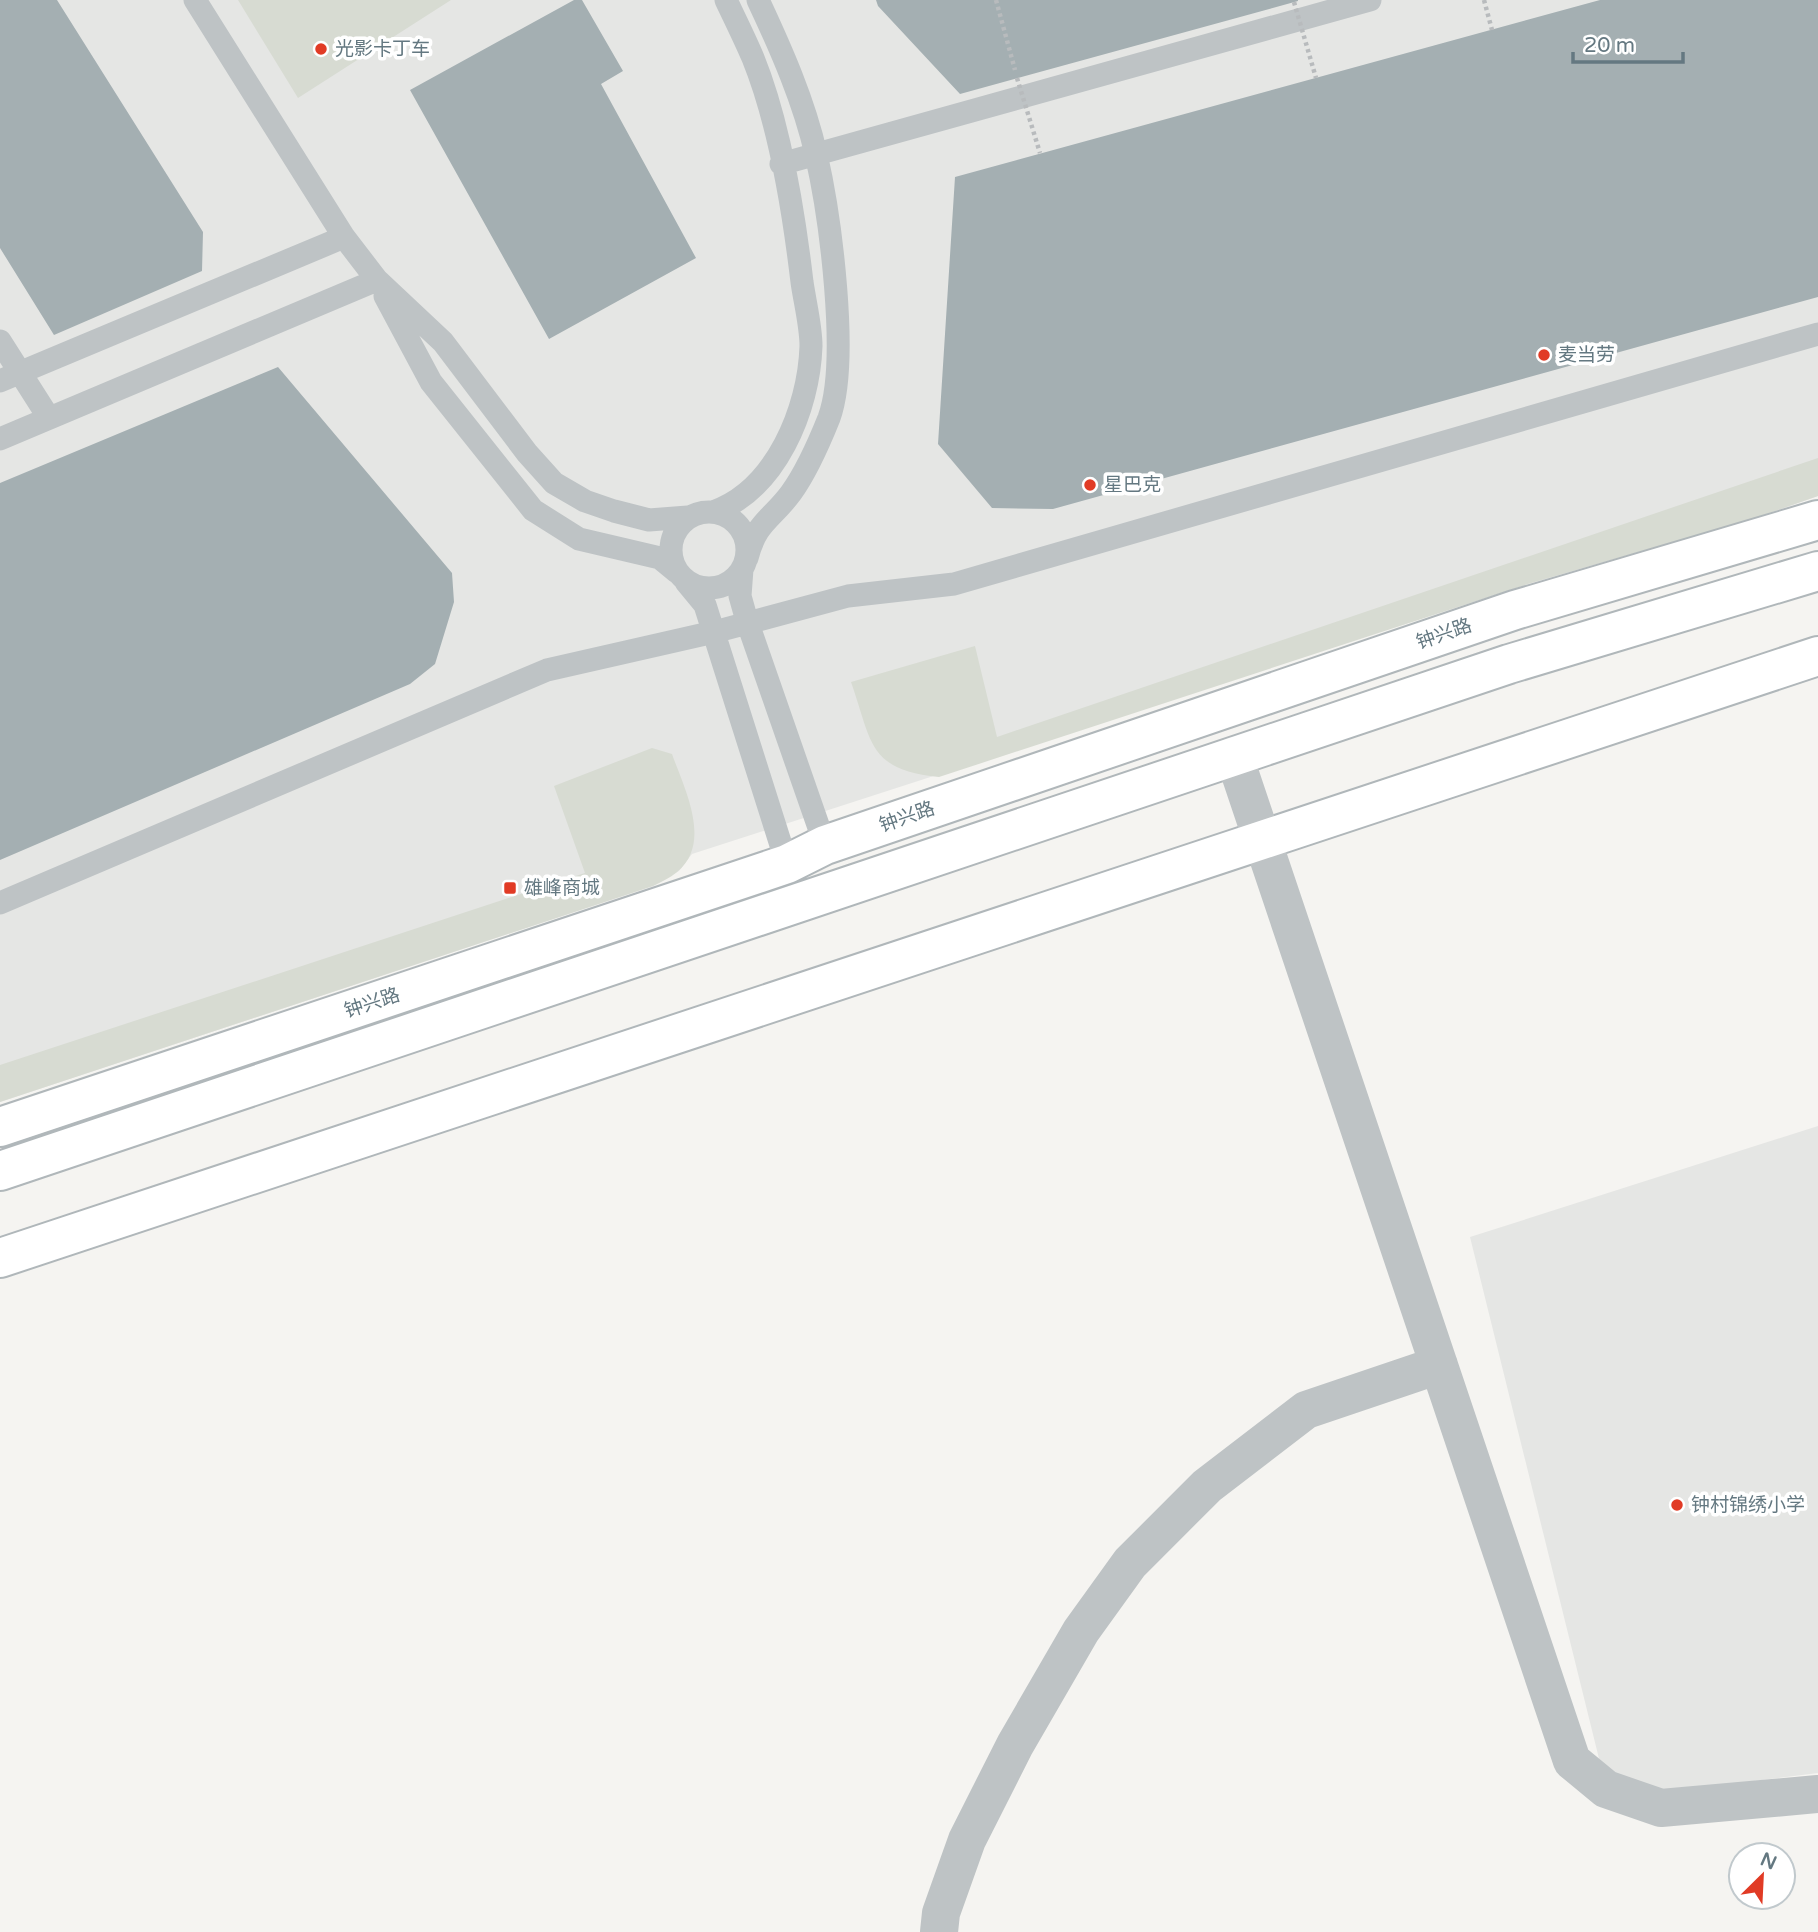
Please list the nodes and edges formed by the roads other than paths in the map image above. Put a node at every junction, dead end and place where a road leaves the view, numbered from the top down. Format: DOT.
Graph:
graph roads {
  1 [pos="195,0"];
  2 [pos="726,0"];
  3 [pos="758,0"];
  4 [pos="1370,0"];
  5 [pos="816,154"];
  6 [pos="781,163"];
  7 [pos="344,237"];
  8 [pos="377,280"];
  9 [pos="1818,334"];
  10 [pos="0,341"];
  11 [pos="10,376"];
  12 [pos="49,418"];
  13 [pos="0,439"];
  14 [pos="713,512"];
  15 [pos="688,517"];
  16 [pos="1818,520"];
  17 [pos="745,563"];
  18 [pos="1818,571"];
  19 [pos="682,577"];
  20 [pos="747,621"];
  21 [pos="714,632"];
  22 [pos="1818,656"];
  23 [pos="1234,756"];
  24 [pos="1262,840"];
  25 [pos="825,845"];
  26 [pos="787,864"];
  27 [pos="0,903"];
  28 [pos="0,1127"];
  29 [pos="0,1171"];
  30 [pos="0,1258"];
  31 [pos="1439,1365"];
  32 [pos="1818,1794"];
  33 [pos="939,1932"];
  1 -- 7 [label="lane"];
  2 -- 6 [label="lane"];
  3 -- 5 [label="lane"];
  4 -- 5 [label="lane"];
  5 -- 6 [label="lane"];
  5 -- 17 [label="lane"];
  6 -- 14 [label="lane"];
  7 -- 8 [label="lane"];
  7 -- 11 [label="lane"];
  8 -- 12 [label="lane"];
  8 -- 15 [label="lane"];
  8 -- 19 [label="lane"];
  9 -- 20 [label="lane"];
  10 -- 11 [label="lane"];
  11 -- 12 [label="lane"];
  12 -- 13 [label="lane"];
  14 -- 15 [label="lane"];
  14 -- 17 [label="lane"];
  15 -- 19 [label="lane"];
  16 -- 25 [label="main road, 钟兴路"];
  17 -- 19 [label="lane"];
  17 -- 20 [label="lane"];
  18 -- 23 [label="main road"];
  19 -- 21 [label="lane"];
  20 -- 21 [label="lane"];
  20 -- 25 [label="lane"];
  21 -- 26 [label="lane"];
  21 -- 27 [label="lane"];
  22 -- 24 [label="main road"];
  23 -- 24 [label="street"];
  23 -- 29 [label="main road"];
  24 -- 30 [label="main road"];
  24 -- 31 [label="street"];
  25 -- 26 [label="main road, 钟兴路"];
  26 -- 28 [label="main road, 钟兴路"];
  31 -- 32 [label="street"];
  31 -- 33 [label="street"];
}
